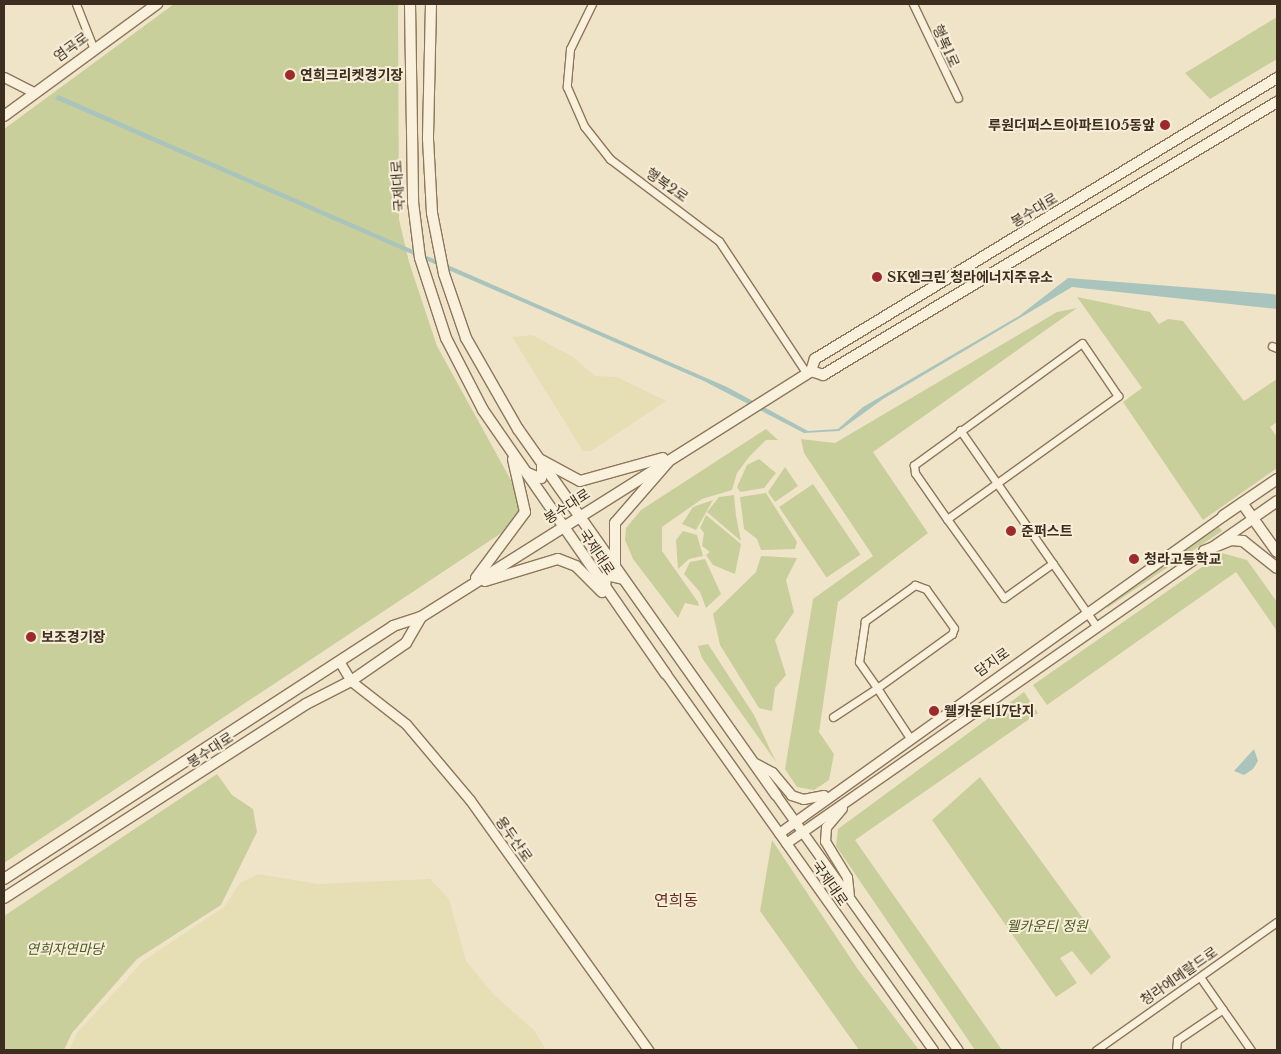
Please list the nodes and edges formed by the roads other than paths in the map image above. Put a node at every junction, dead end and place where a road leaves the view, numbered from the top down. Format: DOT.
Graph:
graph roads {
  1 [pos="76,4"];
  2 [pos="157,4"];
  3 [pos="410,4"];
  4 [pos="431,4"];
  5 [pos="592,4"];
  6 [pos="913,4"];
  7 [pos="93,47"];
  8 [pos="4,77"];
  9 [pos="1277,78"];
  10 [pos="33,92"];
  11 [pos="958,98"];
  12 [pos="1277,102"];
  13 [pos="4,116"];
  14 [pos="809,372"];
  15 [pos="960,430"];
  16 [pos="510,449"];
  17 [pos="675,454"];
  18 [pos="539,459"];
  19 [pos="522,466"];
  20 [pos="1277,480"];
  21 [pos="997,482"];
  22 [pos="1277,501"];
  23 [pos="1242,503"];
  24 [pos="577,516"];
  25 [pos="1223,516"];
  26 [pos="1253,518"];
  27 [pos="947,519"];
  28 [pos="563,526"];
  29 [pos="1204,550"];
  30 [pos="1277,552"];
  31 [pos="1053,563"];
  32 [pos="1277,568"];
  33 [pos="615,569"];
  34 [pos="622,579"];
  35 [pos="470,586"];
  36 [pos="605,588"];
  37 [pos="620,610"];
  38 [pos="1087,612"];
  39 [pos="422,617"];
  40 [pos="1096,626"];
  41 [pos="339,662"];
  42 [pos="666,674"];
  43 [pos="351,681"];
  44 [pos="877,688"];
  45 [pos="833,717"];
  46 [pos="910,738"];
  47 [pos="755,763"];
  48 [pos="842,785"];
  49 [pos="776,795"];
  50 [pos="850,799"];
  51 [pos="795,820"];
  52 [pos="802,831"];
  53 [pos="779,832"];
  54 [pos="786,843"];
  55 [pos="4,879"];
  56 [pos="4,898"];
  57 [pos="849,898"];
  58 [pos="1277,922"];
  59 [pos="1200,976"];
  60 [pos="1223,1009"];
  61 [pos="648,1050"];
  62 [pos="933,1050"];
  63 [pos="958,1050"];
  64 [pos="1096,1050"];
  65 [pos="1176,1050"];
  66 [pos="1250,1050"];
  1 -- 7 [label="street"];
  2 -- 7 [label="main road, 염곡로"];
  3 -- 16 [label="main road, 국제대로"];
  4 -- 18 [label="main road, 국제대로"];
  5 -- 14 [label="street, 행복2로"];
  6 -- 11 [label="street, 행복1로"];
  7 -- 10 [label="main road, 염곡로"];
  8 -- 10 [label="street"];
  9 -- 14 [label="main road, 봉수대로"];
  10 -- 13 [label="main road, 염곡로"];
  12 -- 14 [label="main road, 봉수대로"];
  14 -- 17 [label="main road, 봉수대로"];
  15 -- 21 [label="street"];
  15 -- 21 [label="street"];
  15 -- 27 [label="street"];
  16 -- 19 [label="main road, 국제대로"];
  16 -- 35 [label="main road"];
  17 -- 18 [label="main road"];
  17 -- 24 [label="main road, 봉수대로"];
  17 -- 33 [label="main road"];
  18 -- 19 [label="street"];
  18 -- 24 [label="main road, 국제대로"];
  19 -- 28 [label="main road, 국제대로"];
  20 -- 23 [label="main road"];
  21 -- 27 [label="street"];
  21 -- 31 [label="street"];
  22 -- 26 [label="main road"];
  23 -- 25 [label="main road"];
  23 -- 26 [label="main road"];
  24 -- 28 [label="main road, 봉수대로"];
  24 -- 33 [label="main road, 국제대로"];
  25 -- 38 [label="street, 담지로"];
  26 -- 29 [label="street"];
  26 -- 30 [label="main road"];
  27 -- 31 [label="street"];
  28 -- 35 [label="main road, 봉수대로"];
  28 -- 36 [label="main road, 국제대로"];
  29 -- 32 [label="main road"];
  29 -- 40 [label="street"];
  31 -- 38 [label="street"];
  33 -- 34 [label="main road, 국제대로"];
  34 -- 36 [label="street"];
  34 -- 47 [label="main road, 국제대로"];
  35 -- 37 [label="main road"];
  35 -- 39 [label="main road, 봉수대로"];
  36 -- 37 [label="main road, 국제대로"];
  37 -- 42 [label="main road, 국제대로"];
  38 -- 40 [label="street"];
  38 -- 46 [label="street, 담지로"];
  39 -- 41 [label="main road, 봉수대로"];
  39 -- 43 [label="main road, 봉수대로"];
  40 -- 50 [label="street"];
  41 -- 43 [label="street, 용두산로"];
  41 -- 55 [label="main road, 봉수대로"];
  42 -- 53 [label="street, 국제대로"];
  43 -- 56 [label="main road, 봉수대로"];
  43 -- 61 [label="street, 용두산로"];
  44 -- 44 [label="street"];
  44 -- 45 [label="street"];
  44 -- 46 [label="street"];
  46 -- 48 [label="street, 담지로"];
  47 -- 48 [label="street"];
  47 -- 49 [label="main road, 국제대로"];
  48 -- 50 [label="street"];
  48 -- 51 [label="street, 담지로"];
  49 -- 51 [label="street, 국제대로"];
  50 -- 52 [label="street"];
  50 -- 57 [label="street"];
  51 -- 52 [label="street, 국제대로"];
  51 -- 53 [label="street, 담지로"];
  52 -- 54 [label="street"];
  52 -- 57 [label="street, 국제대로"];
  53 -- 54 [label="street, 국제대로"];
  54 -- 62 [label="street, 국제대로"];
  57 -- 63 [label="street, 국제대로"];
  58 -- 59 [label="street, 청라에메랄드로"];
  59 -- 60 [label="street"];
  59 -- 64 [label="street, 청라에메랄드로"];
  60 -- 65 [label="street"];
  60 -- 66 [label="street"];
}
